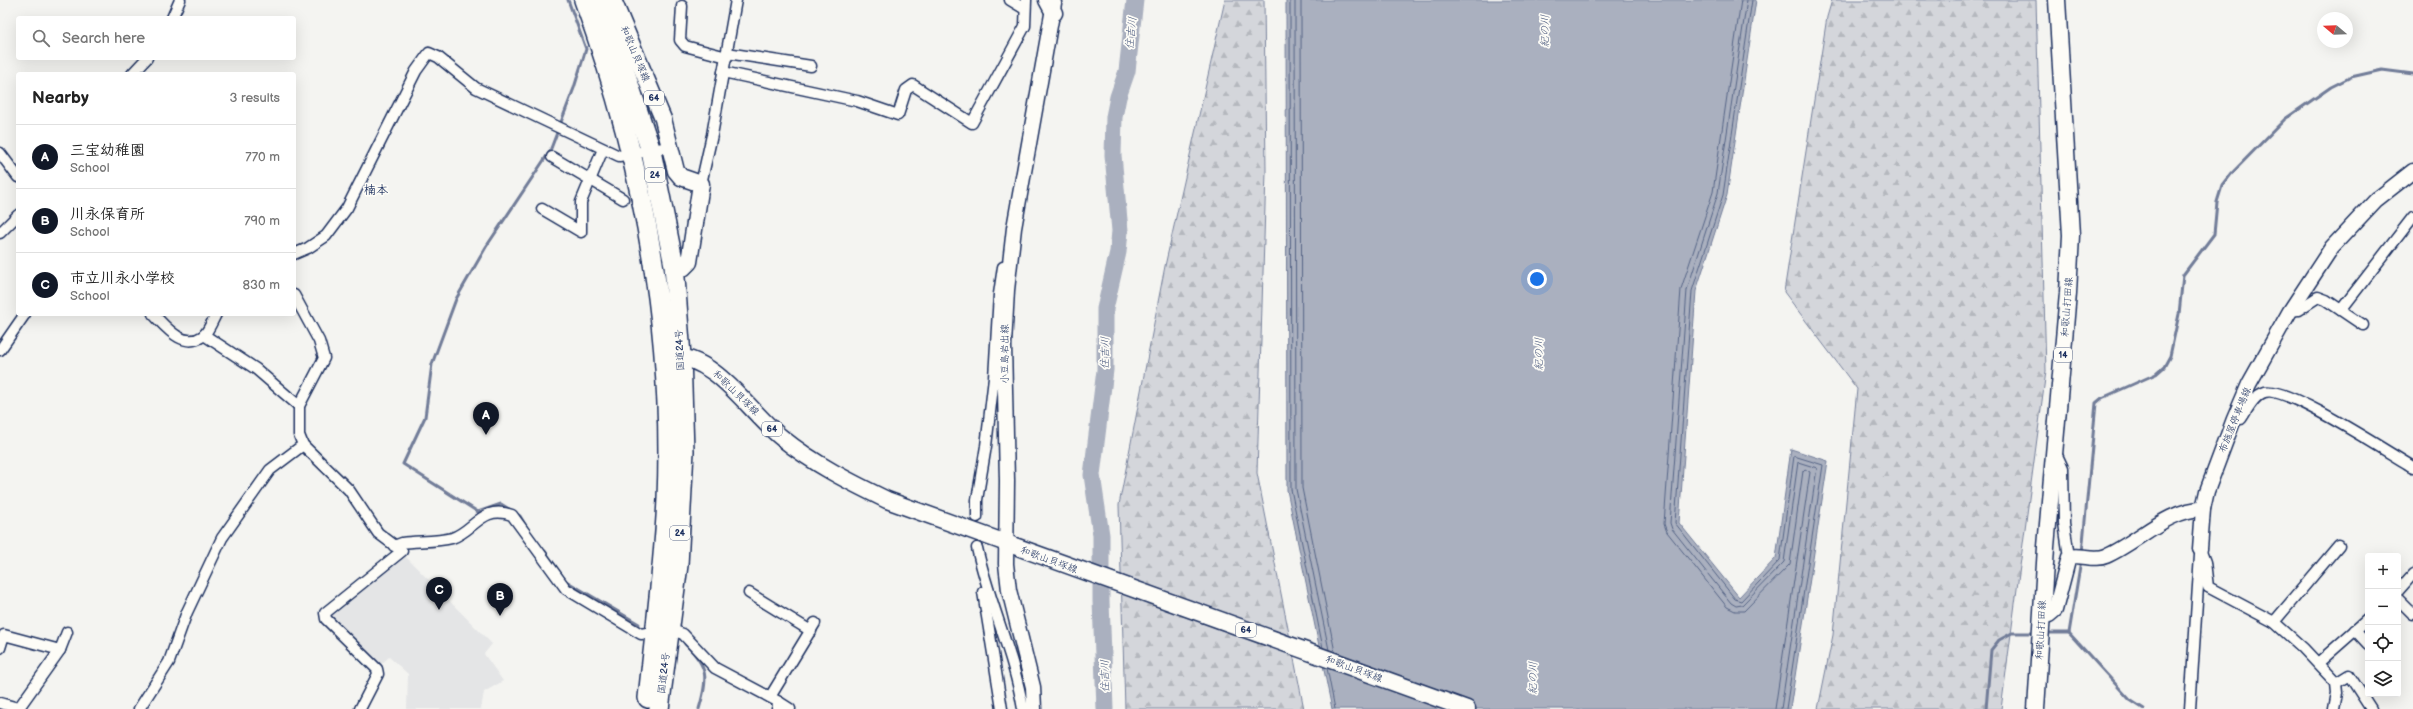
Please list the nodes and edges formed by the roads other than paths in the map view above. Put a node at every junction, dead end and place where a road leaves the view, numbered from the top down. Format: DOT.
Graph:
graph roads {
  1 [pos="180,0"];
  2 [pos="584,0"];
  3 [pos="601,0"];
  4 [pos="613,0"];
  5 [pos="736,0"];
  6 [pos="1010,0"];
  7 [pos="2057,0"];
  8 [pos="1052,4"];
  9 [pos="1025,5"];
  10 [pos="682,6"];
  11 [pos="173,16"];
  12 [pos="727,55"];
  13 [pos="145,60"];
  14 [pos="811,66"];
  15 [pos="134,72"];
  16 [pos="723,72"];
  17 [pos="669,147"];
  18 [pos="603,149"];
  19 [pos="650,151"];
  20 [pos="0,153"];
  21 [pos="632,154"];
  22 [pos="552,157"];
  23 [pos="2413,170"];
  24 [pos="16,174"];
  25 [pos="590,179"];
  26 [pos="701,184"];
  27 [pos="623,199"];
  28 [pos="542,209"];
  29 [pos="16,217"];
  30 [pos="2413,217"];
  31 [pos="1014,228"];
  32 [pos="0,233"];
  33 [pos="296,253"];
  34 [pos="674,268"];
  35 [pos="296,299"];
  36 [pos="2341,310"];
  37 [pos="2290,311"];
  38 [pos="24,316"];
  39 [pos="155,316"];
  40 [pos="215,316"];
  41 [pos="2364,325"];
  42 [pos="204,335"];
  43 [pos="0,350"];
  44 [pos="673,356"];
  45 [pos="299,406"];
  46 [pos="2234,419"];
  47 [pos="303,445"];
  48 [pos="2054,451"];
  49 [pos="2413,467"];
  50 [pos="2203,509"];
  51 [pos="974,524"];
  52 [pos="1006,544"];
  53 [pos="2339,545"];
  54 [pos="394,546"];
  55 [pos="978,548"];
  56 [pos="2200,549"];
  57 [pos="2072,556"];
  58 [pos="2413,574"];
  59 [pos="984,576"];
  60 [pos="2400,589"];
  61 [pos="749,593"];
  62 [pos="2401,602"];
  63 [pos="2413,614"];
  64 [pos="2042,617"];
  65 [pos="2274,622"];
  66 [pos="2365,622"];
  67 [pos="2355,630"];
  68 [pos="662,631"];
  69 [pos="67,632"];
  70 [pos="2365,641"];
  71 [pos="0,648"];
  72 [pos="60,650"];
  73 [pos="2318,664"];
  74 [pos="2336,683"];
  75 [pos="775,702"];
  76 [pos="0,703"];
  77 [pos="18,709"];
  78 [pos="139,709"];
  79 [pos="360,709"];
  80 [pos="647,709"];
  81 [pos="660,709"];
  82 [pos="790,709"];
  83 [pos="1002,709"];
  84 [pos="1023,709"];
  85 [pos="1034,709"];
  86 [pos="1468,709"];
  87 [pos="2036,709"];
  88 [pos="2190,709"];
  89 [pos="2334,709"];
  90 [pos="2371,709"];
  1 -- 11 [label="street"];
  2 -- 21 [label="highway, 国道24号 / 24"];
  3 -- 19 [label="highway, 国道24号 / 24"];
  4 -- 17 [label="main road, 和歌山貝塚線 / 64"];
  5 -- 12 [label="street"];
  6 -- 9 [label="street"];
  7 -- 48 [label="main road, 和歌山打田線 / 14"];
  8 -- 31 [label="main road, 小豆島岩出線"];
  9 -- 16 [label="street"];
  10 -- 12 [label="street"];
  12 -- 14 [label="street"];
  12 -- 16 [label="street"];
  13 -- 15 [label="street"];
  16 -- 26 [label="street"];
  17 -- 19 [label="street"];
  17 -- 26 [label="main road, 和歌山貝塚線 / 64"];
  18 -- 21 [label="street"];
  18 -- 25 [label="street"];
  18 -- 33 [label="street"];
  19 -- 21 [label="street"];
  19 -- 34 [label="highway, 国道24号 / 24"];
  20 -- 24 [label="street"];
  21 -- 44 [label="highway, 国道24号 / 24"];
  22 -- 25 [label="street"];
  23 -- 37 [label="main road, 布施屋停車場線"];
  25 -- 27 [label="street"];
  25 -- 28 [label="street"];
  26 -- 34 [label="main road"];
  29 -- 32 [label="street"];
  30 -- 36 [label="street"];
  31 -- 51 [label="street"];
  31 -- 52 [label="main road, 小豆島岩出線"];
  34 -- 44 [label="highway, 国道24号 / 24"];
  35 -- 45 [label="street"];
  36 -- 37 [label="street"];
  36 -- 41 [label="street"];
  37 -- 46 [label="main road, 布施屋停車場線"];
  38 -- 43 [label="street"];
  39 -- 42 [label="street"];
  40 -- 42 [label="street"];
  42 -- 45 [label="street"];
  44 -- 51 [label="main road, 和歌山貝塚線 / 64"];
  44 -- 68 [label="highway, 国道24号 / 24"];
  45 -- 47 [label="street"];
  46 -- 49 [label="street"];
  46 -- 50 [label="main road, 布施屋停車場線"];
  47 -- 54 [label="street"];
  47 -- 78 [label="street"];
  48 -- 57 [label="street"];
  48 -- 64 [label="main road, 和歌山打田線 / 14"];
  50 -- 56 [label="main road, 布施屋停車場線"];
  50 -- 57 [label="main road"];
  51 -- 52 [label="main road, 和歌山貝塚線 / 64"];
  52 -- 85 [label="main road, 小豆島岩出線"];
  52 -- 86 [label="main road, 和歌山貝塚線 / 64"];
  53 -- 65 [label="street"];
  54 -- 68 [label="street"];
  54 -- 79 [label="street"];
  55 -- 59 [label="street"];
  56 -- 65 [label="street"];
  56 -- 88 [label="street"];
  57 -- 64 [label="main road"];
  58 -- 60 [label="street"];
  59 -- 83 [label="street"];
  59 -- 84 [label="street"];
  61 -- 75 [label="street"];
  62 -- 63 [label="street"];
  64 -- 87 [label="main road, 和歌山打田線 / 14"];
  65 -- 73 [label="street"];
  66 -- 67 [label="street"];
  67 -- 70 [label="street"];
  67 -- 73 [label="street"];
  68 -- 75 [label="street"];
  68 -- 80 [label="highway, 国道24号 / 24"];
  68 -- 81 [label="highway, 国道24号 / 24"];
  69 -- 72 [label="street"];
  71 -- 72 [label="street"];
  72 -- 77 [label="street"];
  73 -- 74 [label="street"];
  74 -- 89 [label="street"];
  74 -- 90 [label="street"];
  75 -- 82 [label="street"];
  76 -- 77 [label="street"];
}
